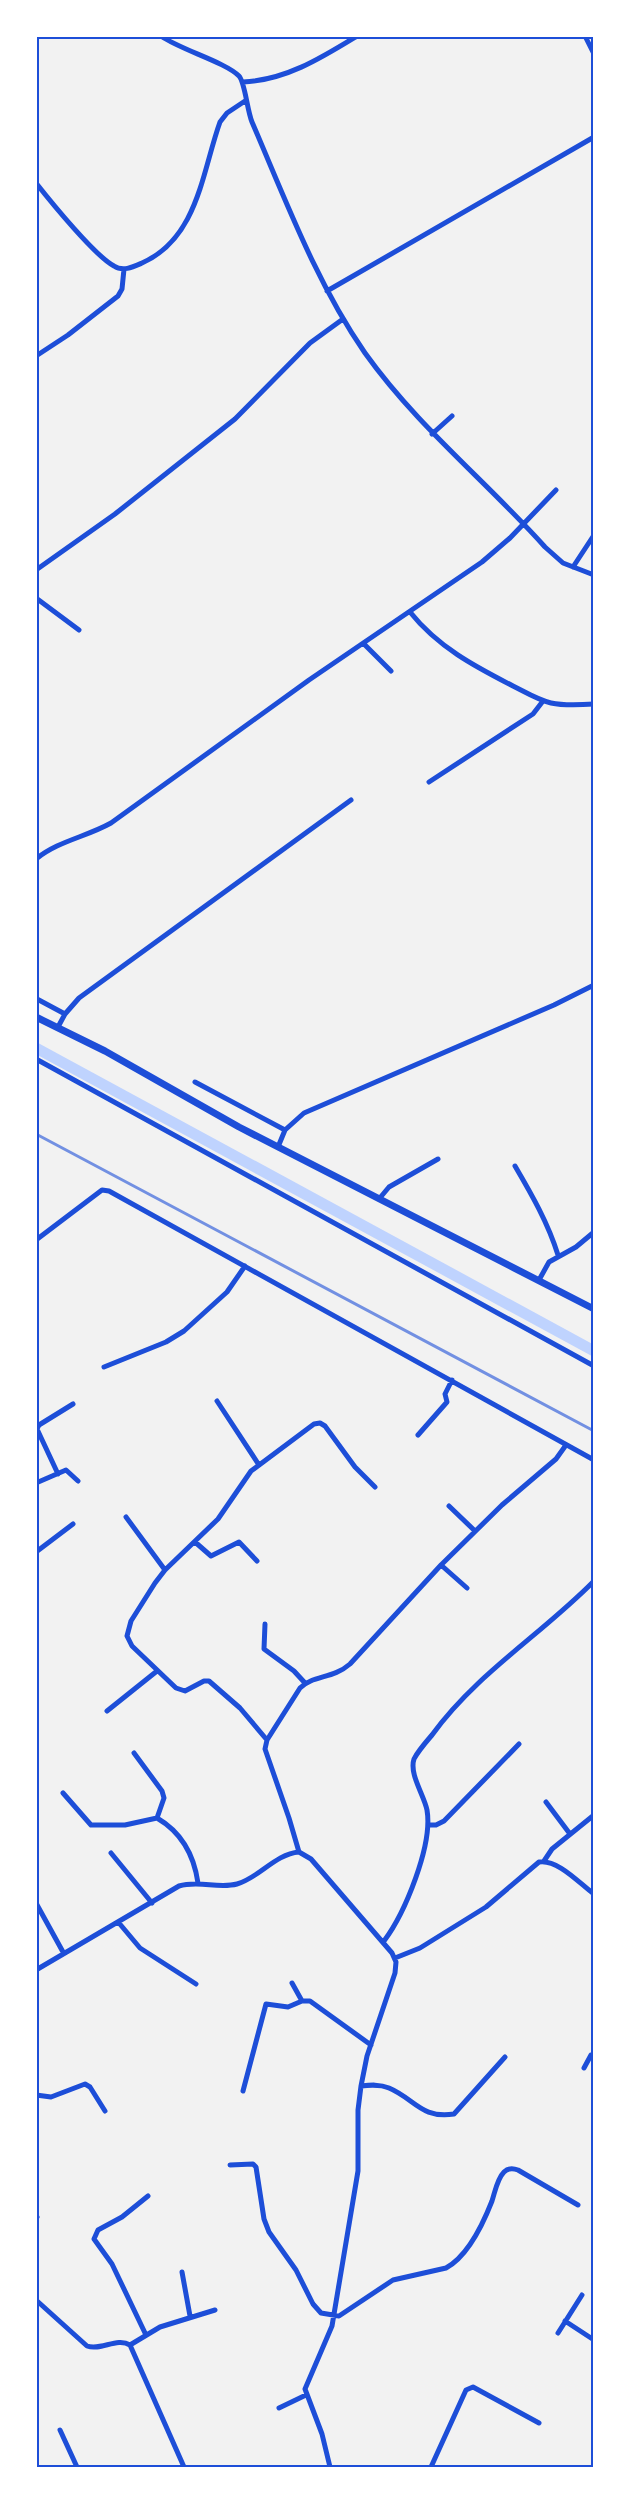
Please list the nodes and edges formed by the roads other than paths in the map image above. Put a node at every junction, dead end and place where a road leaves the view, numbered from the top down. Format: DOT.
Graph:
graph roads {
  1 [pos="161,36"];
  2 [pos="356,36"];
  3 [pos="585,36"];
  4 [pos="594,54"];
  5 [pos="243,82"];
  6 [pos="245,102"];
  7 [pos="594,137"];
  8 [pos="36,183"];
  9 [pos="124,269"];
  10 [pos="327,291"];
  11 [pos="343,319"];
  12 [pos="36,356"];
  13 [pos="452,416"];
  14 [pos="432,434"];
  15 [pos="556,490"];
  16 [pos="523,524"];
  17 [pos="594,536"];
  18 [pos="573,567"];
  19 [pos="36,570"];
  20 [pos="594,575"];
  21 [pos="36,598"];
  22 [pos="410,612"];
  23 [pos="79,630"];
  24 [pos="364,644"];
  25 [pos="391,671"];
  26 [pos="543,701"];
  27 [pos="594,704"];
  28 [pos="429,782"];
  29 [pos="351,800"];
  30 [pos="36,859"];
  31 [pos="594,986"];
  32 [pos="37,999"];
  33 [pos="65,1014"];
  34 [pos="36,1017"];
  35 [pos="58,1027"];
  36 [pos="36,1059"];
  37 [pos="196,1082"];
  38 [pos="285,1130"];
  39 [pos="278,1147"];
  40 [pos="438,1159"];
  41 [pos="515,1166"];
  42 [pos="379,1199"];
  43 [pos="594,1232"];
  44 [pos="36,1240"];
  45 [pos="558,1255"];
  46 [pos="245,1266"];
  47 [pos="539,1280"];
  48 [pos="594,1309"];
  49 [pos="594,1366"];
  50 [pos="104,1368"];
  51 [pos="452,1380"];
  52 [pos="217,1401"];
  53 [pos="73,1404"];
  54 [pos="418,1435"];
  55 [pos="566,1444"];
  56 [pos="594,1460"];
  57 [pos="259,1465"];
  58 [pos="58,1474"];
  59 [pos="78,1481"];
  60 [pos="36,1483"];
  61 [pos="375,1487"];
  62 [pos="449,1506"];
  63 [pos="126,1517"];
  64 [pos="73,1524"];
  65 [pos="475,1531"];
  66 [pos="195,1542"];
  67 [pos="36,1552"];
  68 [pos="256,1561"];
  69 [pos="441,1565"];
  70 [pos="165,1570"];
  71 [pos="594,1581"];
  72 [pos="467,1588"];
  73 [pos="265,1624"];
  74 [pos="157,1671"];
  75 [pos="305,1683"];
  76 [pos="107,1711"];
  77 [pos="267,1740"];
  78 [pos="519,1744"];
  79 [pos="134,1753"];
  80 [pos="63,1793"];
  81 [pos="546,1802"];
  82 [pos="594,1815"];
  83 [pos="157,1818"];
  84 [pos="428,1825"];
  85 [pos="570,1834"];
  86 [pos="299,1852"];
  87 [pos="110,1853"];
  88 [pos="544,1861"];
  89 [pos="198,1883"];
  90 [pos="594,1894"];
  91 [pos="152,1903"];
  92 [pos="36,1904"];
  93 [pos="119,1923"];
  94 [pos="384,1941"];
  95 [pos="63,1952"];
  96 [pos="395,1958"];
  97 [pos="36,1970"];
  98 [pos="292,1983"];
  99 [pos="196,1984"];
  100 [pos="302,2001"];
  101 [pos="371,2045"];
  102 [pos="593,2054"];
  103 [pos="505,2057"];
  104 [pos="584,2068"];
  105 [pos="361,2086"];
  106 [pos="243,2091"];
  107 [pos="36,2095"];
  108 [pos="105,2111"];
  109 [pos="230,2165"];
  110 [pos="148,2196"];
  111 [pos="578,2205"];
  112 [pos="182,2272"];
  113 [pos="582,2295"];
  114 [pos="37,2302"];
  115 [pos="214,2310"];
  116 [pos="190,2316"];
  117 [pos="334,2316"];
  118 [pos="565,2321"];
  119 [pos="558,2333"];
  120 [pos="146,2335"];
  121 [pos="594,2340"];
  122 [pos="130,2345"];
  123 [pos="306,2395"];
  124 [pos="279,2408"];
  125 [pos="539,2423"];
  126 [pos="60,2430"];
  127 [pos="77,2467"];
  128 [pos="184,2467"];
  129 [pos="330,2467"];
  130 [pos="431,2467"];
  1 -- 5 [label="street"];
  2 -- 5 [label="street"];
  3 -- 4 [label="street"];
  5 -- 6 [label="street"];
  6 -- 9 [label="street"];
  6 -- 10 [label="street"];
  7 -- 10 [label="street"];
  8 -- 9 [label="street"];
  9 -- 12 [label="street"];
  10 -- 11 [label="street"];
  11 -- 14 [label="street"];
  11 -- 19 [label="street"];
  13 -- 14 [label="street"];
  14 -- 16 [label="street"];
  15 -- 16 [label="street"];
  16 -- 18 [label="street"];
  16 -- 22 [label="street"];
  17 -- 18 [label="street"];
  18 -- 20 [label="street"];
  21 -- 23 [label="street"];
  22 -- 24 [label="street"];
  22 -- 26 [label="street"];
  24 -- 25 [label="street"];
  24 -- 30 [label="street"];
  26 -- 27 [label="street"];
  26 -- 28 [label="street"];
  29 -- 33 [label="street"];
  31 -- 38 [label="street"];
  32 -- 33 [label="street"];
  33 -- 35 [label="street"];
  34 -- 35 [label="street"];
  35 -- 39 [label="street"];
  36 -- 49 [label="street"];
  37 -- 38 [label="street"];
  38 -- 39 [label="street"];
  39 -- 42 [label="street"];
  40 -- 42 [label="street"];
  41 -- 45 [label="street"];
  42 -- 47 [label="street"];
  43 -- 45 [label="street"];
  44 -- 46 [label="street"];
  45 -- 47 [label="street"];
  46 -- 50 [label="street"];
  46 -- 51 [label="street"];
  47 -- 48 [label="street"];
  51 -- 54 [label="street"];
  51 -- 55 [label="street"];
  52 -- 57 [label="street"];
  53 -- 58 [label="street"];
  55 -- 56 [label="street"];
  55 -- 65 [label="street"];
  57 -- 61 [label="street"];
  57 -- 66 [label="street"];
  58 -- 59 [label="street"];
  58 -- 60 [label="street"];
  62 -- 65 [label="street"];
  63 -- 70 [label="street"];
  64 -- 67 [label="street"];
  65 -- 69 [label="street"];
  66 -- 68 [label="street"];
  66 -- 70 [label="street"];
  69 -- 72 [label="street"];
  69 -- 75 [label="street"];
  70 -- 74 [label="street"];
  71 -- 84 [label="street"];
  73 -- 75 [label="street"];
  74 -- 76 [label="street"];
  74 -- 77 [label="street"];
  75 -- 77 [label="street"];
  77 -- 86 [label="street"];
  78 -- 84 [label="street"];
  79 -- 83 [label="street"];
  80 -- 83 [label="street"];
  81 -- 85 [label="street"];
  82 -- 85 [label="street"];
  83 -- 89 [label="street"];
  84 -- 94 [label="street"];
  85 -- 88 [label="street"];
  86 -- 89 [label="street"];
  86 -- 94 [label="street"];
  87 -- 91 [label="street"];
  88 -- 90 [label="street"];
  88 -- 96 [label="street"];
  89 -- 91 [label="street"];
  91 -- 93 [label="street"];
  92 -- 95 [label="street"];
  93 -- 95 [label="street"];
  93 -- 99 [label="street"];
  94 -- 96 [label="street"];
  95 -- 97 [label="street"];
  96 -- 101 [label="street"];
  98 -- 100 [label="street"];
  100 -- 101 [label="street"];
  100 -- 106 [label="street"];
  101 -- 105 [label="street"];
  102 -- 104 [label="street"];
  103 -- 105 [label="street"];
  105 -- 117 [label="street"];
  107 -- 108 [label="street"];
  109 -- 117 [label="street"];
  110 -- 120 [label="street"];
  111 -- 117 [label="street"];
  112 -- 116 [label="street"];
  113 -- 118 [label="street"];
  114 -- 122 [label="street"];
  115 -- 116 [label="street"];
  116 -- 120 [label="street"];
  117 -- 123 [label="street"];
  118 -- 119 [label="street"];
  118 -- 121 [label="street"];
  120 -- 122 [label="street"];
  122 -- 128 [label="street"];
  123 -- 124 [label="street"];
  123 -- 129 [label="street"];
  125 -- 130 [label="street"];
  126 -- 127 [label="street"];
}
